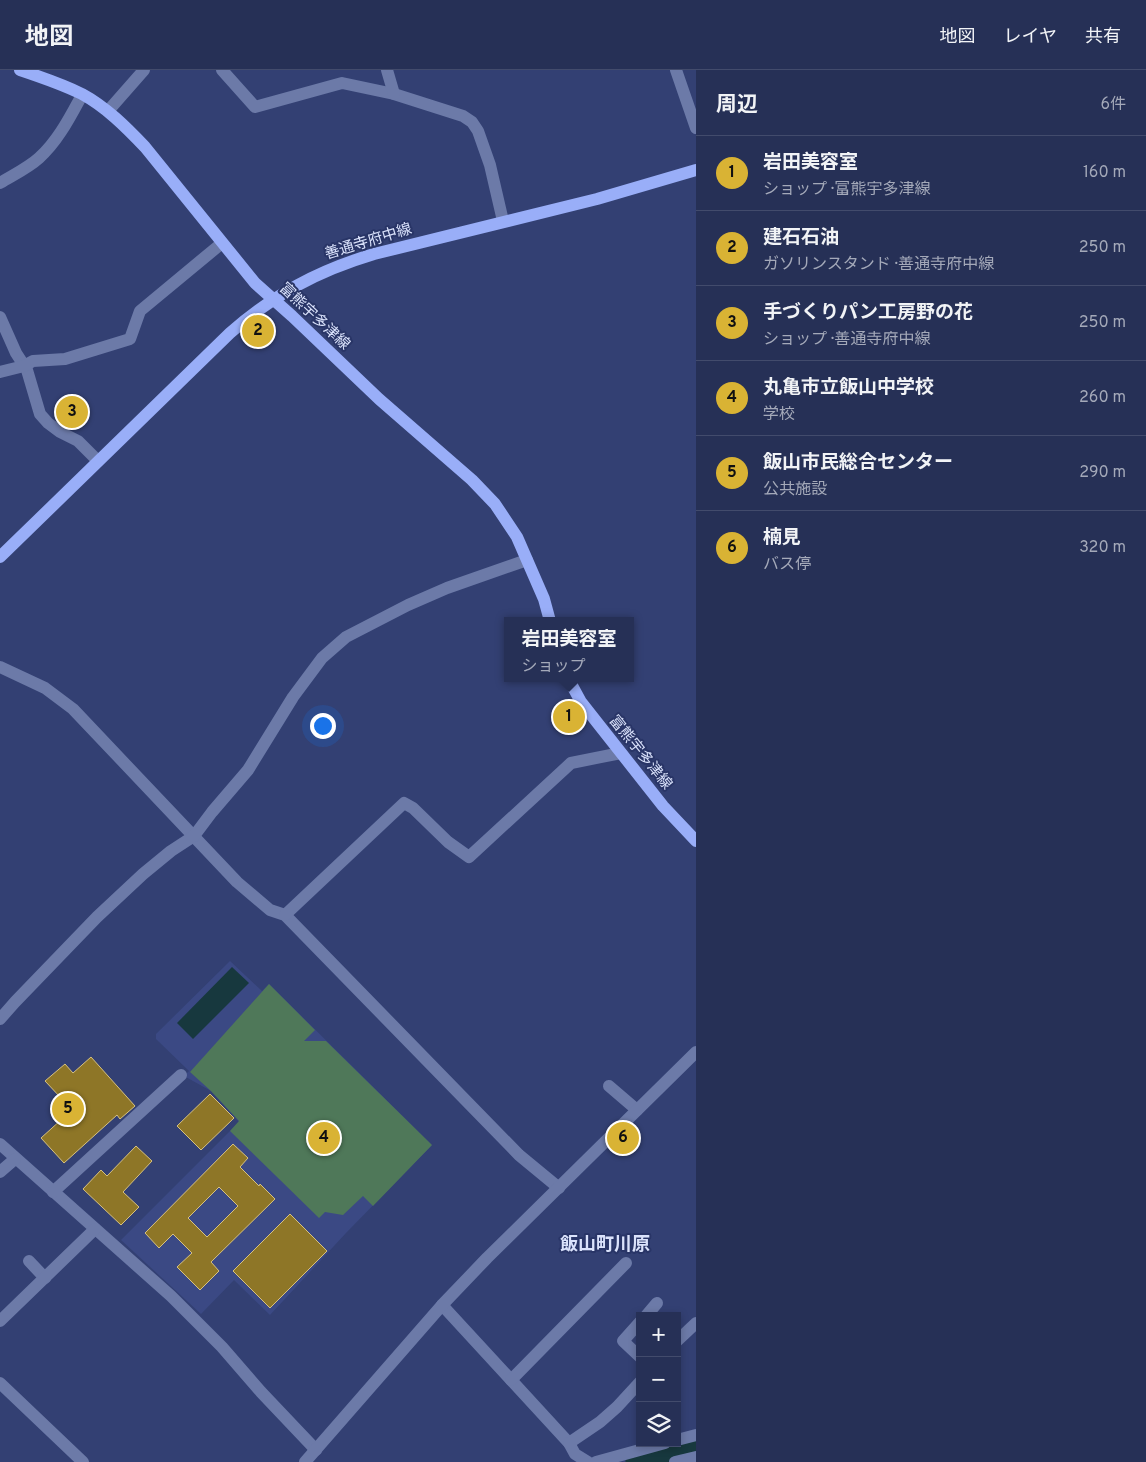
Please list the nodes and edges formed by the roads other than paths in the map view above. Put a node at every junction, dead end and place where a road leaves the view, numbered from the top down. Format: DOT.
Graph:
graph roads {
  1 [pos="20,70"];
  2 [pos="144,70"];
  3 [pos="222,70"];
  4 [pos="387,70"];
  5 [pos="676,70"];
  6 [pos="394,94"];
  7 [pos="82,95"];
  8 [pos="108,111"];
  9 [pos="696,128"];
  10 [pos="696,170"];
  11 [pos="0,183"];
  12 [pos="503,221"];
  13 [pos="222,243"];
  14 [pos="273,300"];
  15 [pos="0,317"];
  16 [pos="24,366"];
  17 [pos="0,372"];
  18 [pos="98,461"];
  19 [pos="0,557"];
  20 [pos="526,560"];
  21 [pos="549,617"];
  22 [pos="0,667"];
  23 [pos="570,682"];
  24 [pos="621,753"];
  25 [pos="194,836"];
  26 [pos="696,842"];
  27 [pos="285,915"];
  28 [pos="0,1019"];
  29 [pos="696,1052"];
  30 [pos="182,1075"];
  31 [pos="609,1086"];
  32 [pos="637,1110"];
  33 [pos="0,1144"];
  34 [pos="15,1159"];
  35 [pos="0,1172"];
  36 [pos="559,1188"];
  37 [pos="53,1192"];
  38 [pos="94,1229"];
  39 [pos="30,1261"];
  40 [pos="626,1263"];
  41 [pos="45,1278"];
  42 [pos="0,1303"];
  43 [pos="657,1303"];
  44 [pos="442,1305"];
  45 [pos="649,1312"];
  46 [pos="5,1317"];
  47 [pos="696,1323"];
  48 [pos="636,1326"];
  49 [pos="681,1338"];
  50 [pos="636,1354"];
  51 [pos="511,1380"];
  52 [pos="0,1383"];
  53 [pos="636,1386"];
  54 [pos="696,1435"];
  55 [pos="681,1439"];
  56 [pos="569,1443"];
  57 [pos="650,1447"];
  58 [pos="316,1450"];
  59 [pos="696,1456"];
  60 [pos="83,1462"];
  61 [pos="305,1462"];
  62 [pos="588,1462"];
  63 [pos="596,1462"];
  64 [pos="675,1462"];
  1 -- 7 [label="main road, 富熊宇多津線"];
  2 -- 8 [label="street"];
  3 -- 6 [label="street"];
  4 -- 6 [label="street"];
  5 -- 9 [label="street"];
  6 -- 12 [label="street"];
  7 -- 8 [label="main road, 富熊宇多津線"];
  7 -- 11 [label="street"];
  8 -- 13 [label="main road, 富熊宇多津線"];
  10 -- 12 [label="main road, 善通寺府中線"];
  12 -- 14 [label="main road, 善通寺府中線"];
  13 -- 14 [label="main road, 富熊宇多津線"];
  13 -- 16 [label="street"];
  14 -- 18 [label="main road, 善通寺府中線"];
  14 -- 20 [label="main road, 富熊宇多津線"];
  15 -- 16 [label="street"];
  16 -- 17 [label="street"];
  16 -- 18 [label="street"];
  18 -- 19 [label="main road, 善通寺府中線"];
  20 -- 21 [label="main road, 富熊宇多津線"];
  20 -- 25 [label="street"];
  22 -- 25 [label="street"];
  23 -- 24 [label="main road, 富熊宇多津線"];
  24 -- 26 [label="main road, 富熊宇多津線"];
  24 -- 27 [label="street"];
  25 -- 27 [label="street"];
  25 -- 28 [label="street"];
  27 -- 36 [label="street"];
  29 -- 32 [label="street"];
  30 -- 37 [label="street"];
  31 -- 32 [label="street"];
  32 -- 36 [label="street"];
  33 -- 34 [label="street"];
  34 -- 35 [label="street"];
  34 -- 37 [label="street"];
  36 -- 44 [label="street"];
  37 -- 38 [label="street"];
  38 -- 41 [label="street"];
  38 -- 58 [label="street"];
  39 -- 41 [label="street"];
  40 -- 51 [label="street"];
  41 -- 46 [label="street"];
  42 -- 46 [label="street"];
  43 -- 45 [label="street"];
  44 -- 51 [label="street"];
  44 -- 58 [label="street"];
  47 -- 49 [label="street"];
  48 -- 50 [label="street"];
  51 -- 56 [label="street"];
  52 -- 60 [label="street"];
  53 -- 56 [label="street"];
  54 -- 55 [label="street"];
  56 -- 62 [label="street"];
  57 -- 63 [label="street"];
  58 -- 61 [label="street"];
  59 -- 64 [label="street"];
}
